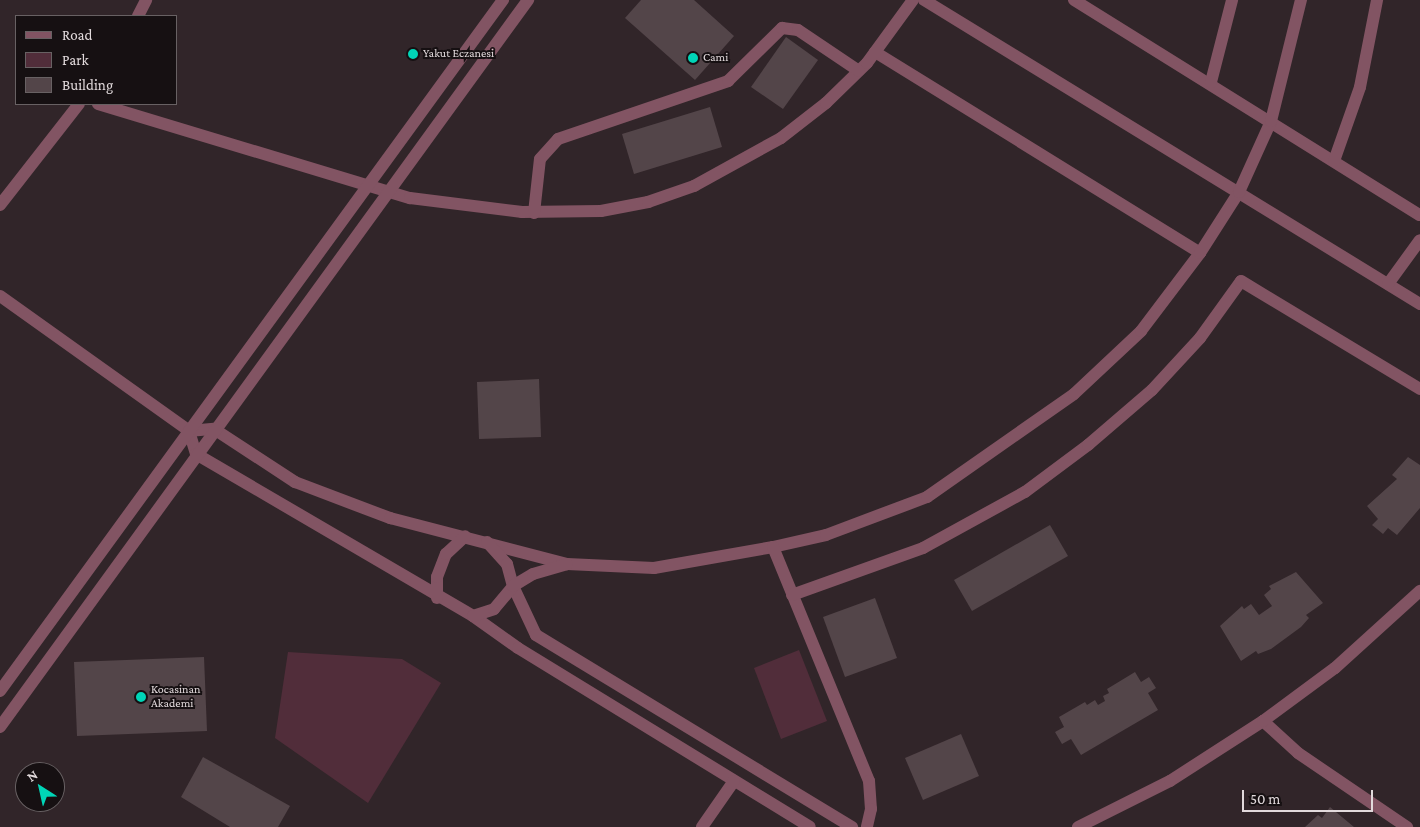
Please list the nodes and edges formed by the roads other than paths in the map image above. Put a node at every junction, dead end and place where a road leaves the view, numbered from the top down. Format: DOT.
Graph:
graph roads {
  1 [pos="146,0"];
  2 [pos="503,0"];
  3 [pos="528,0"];
  4 [pos="913,0"];
  5 [pos="924,0"];
  6 [pos="1074,0"];
  7 [pos="1232,0"];
  8 [pos="1301,0"];
  9 [pos="1377,0"];
  10 [pos="138,15"];
  11 [pos="875,52"];
  12 [pos="859,71"];
  13 [pos="1211,82"];
  14 [pos="78,105"];
  15 [pos="101,105"];
  16 [pos="1272,121"];
  17 [pos="1334,160"];
  18 [pos="368,184"];
  19 [pos="387,192"];
  20 [pos="1239,192"];
  21 [pos="0,205"];
  22 [pos="534,213"];
  23 [pos="1420,215"];
  24 [pos="1420,240"];
  25 [pos="1200,252"];
  26 [pos="1388,284"];
  27 [pos="0,296"];
  28 [pos="1420,304"];
  29 [pos="1420,389"];
  30 [pos="214,430"];
  31 [pos="189,431"];
  32 [pos="196,454"];
  33 [pos="465,536"];
  34 [pos="487,542"];
  35 [pos="773,547"];
  36 [pos="567,564"];
  37 [pos="513,586"];
  38 [pos="1420,590"];
  39 [pos="792,595"];
  40 [pos="437,598"];
  41 [pos="473,616"];
  42 [pos="2,686"];
  43 [pos="1264,720"];
  44 [pos="0,727"];
  45 [pos="734,781"];
  46 [pos="702,827"];
  47 [pos="810,827"];
  48 [pos="852,827"];
  49 [pos="867,827"];
  50 [pos="1078,827"];
  51 [pos="1407,827"];
  1 -- 10 [label="street"];
  2 -- 18 [label="street"];
  3 -- 19 [label="street"];
  4 -- 11 [label="street"];
  5 -- 20 [label="street"];
  6 -- 13 [label="street"];
  7 -- 13 [label="street"];
  8 -- 16 [label="street"];
  9 -- 17 [label="street"];
  11 -- 12 [label="street"];
  11 -- 25 [label="street"];
  12 -- 22 [label="street"];
  12 -- 22 [label="street"];
  13 -- 16 [label="street"];
  14 -- 21 [label="street"];
  15 -- 18 [label="street"];
  16 -- 17 [label="street"];
  16 -- 20 [label="street"];
  17 -- 23 [label="street"];
  18 -- 19 [label="street"];
  18 -- 31 [label="street"];
  19 -- 22 [label="street"];
  19 -- 30 [label="street"];
  20 -- 25 [label="street"];
  20 -- 26 [label="street"];
  24 -- 26 [label="street"];
  25 -- 35 [label="street"];
  26 -- 28 [label="street"];
  27 -- 31 [label="street"];
  29 -- 39 [label="street"];
  30 -- 31 [label="street"];
  30 -- 32 [label="street"];
  30 -- 33 [label="street"];
  31 -- 32 [label="street"];
  31 -- 42 [label="street"];
  32 -- 40 [label="street"];
  32 -- 44 [label="street"];
  33 -- 34 [label="street"];
  33 -- 40 [label="street"];
  34 -- 36 [label="street"];
  34 -- 37 [label="street"];
  35 -- 36 [label="street"];
  35 -- 39 [label="street"];
  36 -- 37 [label="street"];
  37 -- 41 [label="street"];
  37 -- 48 [label="street"];
  38 -- 43 [label="street"];
  39 -- 49 [label="street"];
  40 -- 41 [label="street"];
  41 -- 45 [label="street"];
  43 -- 50 [label="street"];
  43 -- 51 [label="street"];
  45 -- 46 [label="street"];
  45 -- 47 [label="street"];
}
